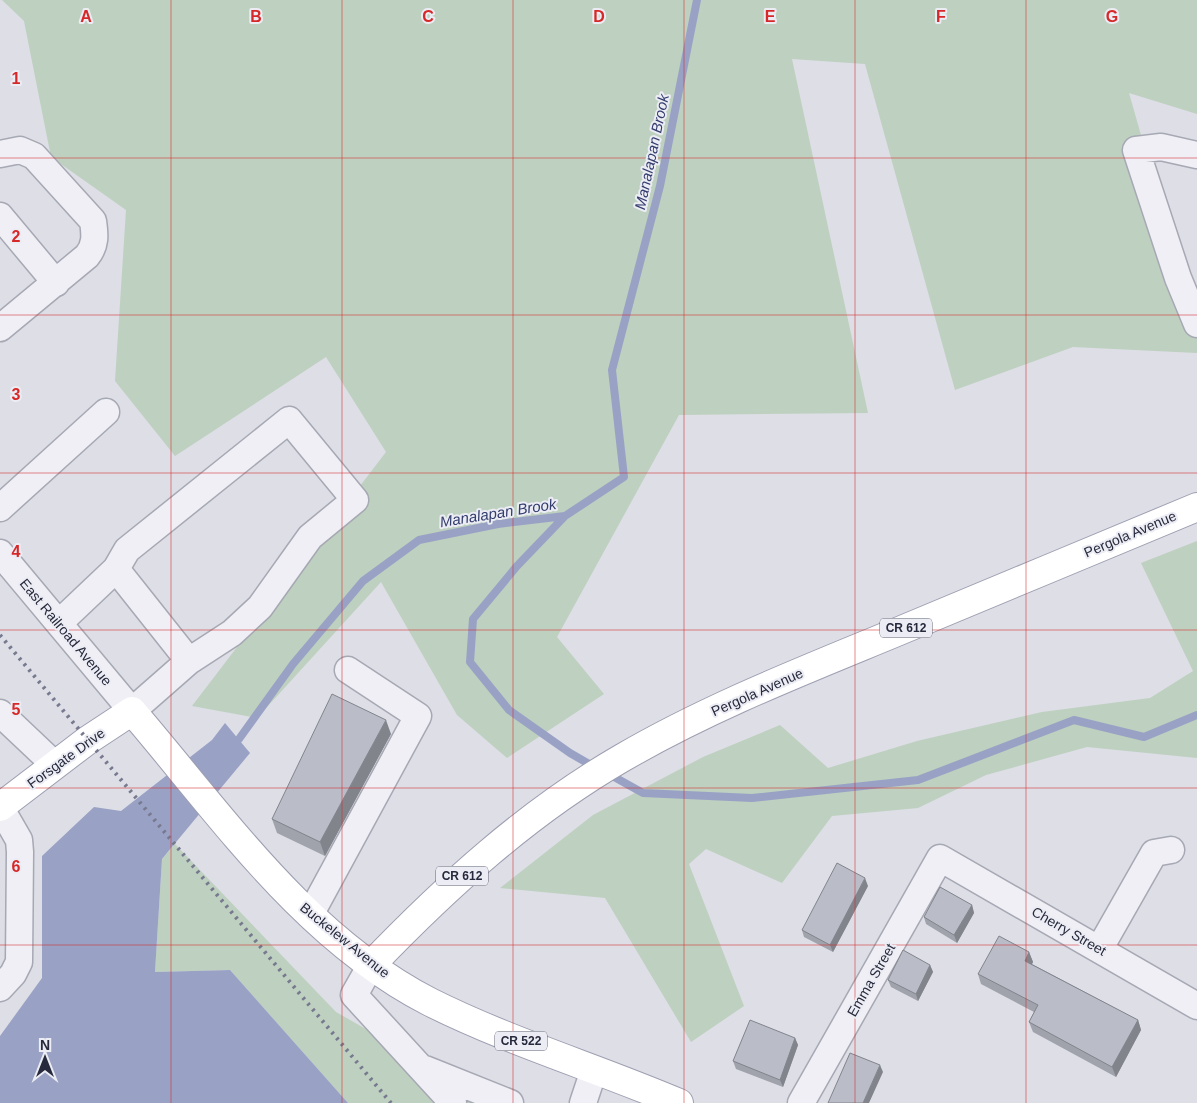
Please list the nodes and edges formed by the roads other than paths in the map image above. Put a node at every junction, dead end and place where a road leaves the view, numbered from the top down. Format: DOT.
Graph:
graph roads {
  1 [pos="0,154"];
  2 [pos="1197,155"];
  3 [pos="0,216"];
  4 [pos="56,283"];
  5 [pos="1197,324"];
  6 [pos="0,328"];
  7 [pos="106,412"];
  8 [pos="1197,507"];
  9 [pos="0,508"];
  10 [pos="0,552"];
  11 [pos="116,569"];
  12 [pos="59,623"];
  13 [pos="189,661"];
  14 [pos="348,670"];
  15 [pos="132,711"];
  16 [pos="0,713"];
  17 [pos="55,765"];
  18 [pos="0,780"];
  19 [pos="0,800"];
  20 [pos="0,807"];
  21 [pos="1171,850"];
  22 [pos="940,858"];
  23 [pos="310,916"];
  24 [pos="1100,948"];
  25 [pos="371,965"];
  26 [pos="0,988"];
  27 [pos="1197,1006"];
  28 [pos="420,1067"];
  29 [pos="594,1070"];
  30 [pos="453,1103"];
  31 [pos="510,1103"];
  32 [pos="583,1103"];
  33 [pos="679,1103"];
  34 [pos="801,1103"];
  1 -- 4 [label="street"];
  2 -- 5 [label="street"];
  3 -- 4 [label="street"];
  4 -- 6 [label="street"];
  7 -- 9 [label="street"];
  8 -- 25 [label="main road, Pergola Avenue / CR 612"];
  10 -- 12 [label="street, East Railroad Avenue / CR 522"];
  11 -- 12 [label="street"];
  11 -- 13 [label="street"];
  11 -- 13 [label="street"];
  12 -- 15 [label="street, East Railroad Avenue / CR 522"];
  13 -- 15 [label="street"];
  14 -- 23 [label="street"];
  15 -- 17 [label="main road, Forsgate Drive"];
  15 -- 23 [label="main road, Buckelew Avenue / CR 522"];
  16 -- 17 [label="street"];
  17 -- 20 [label="main road, Forsgate Drive"];
  18 -- 19 [label="main road"];
  20 -- 26 [label="street"];
  21 -- 24 [label="street"];
  22 -- 24 [label="street, Cherry Street"];
  22 -- 34 [label="street, Emma Street"];
  23 -- 25 [label="main road, Buckelew Avenue / CR 522"];
  24 -- 27 [label="street, Cherry Street"];
  25 -- 28 [label="street"];
  25 -- 29 [label="main road, Buckelew Avenue / CR 522"];
  28 -- 30 [label="street"];
  28 -- 31 [label="street"];
  29 -- 32 [label="street"];
  29 -- 33 [label="main road, Buckelew Avenue / CR 522"];
}
